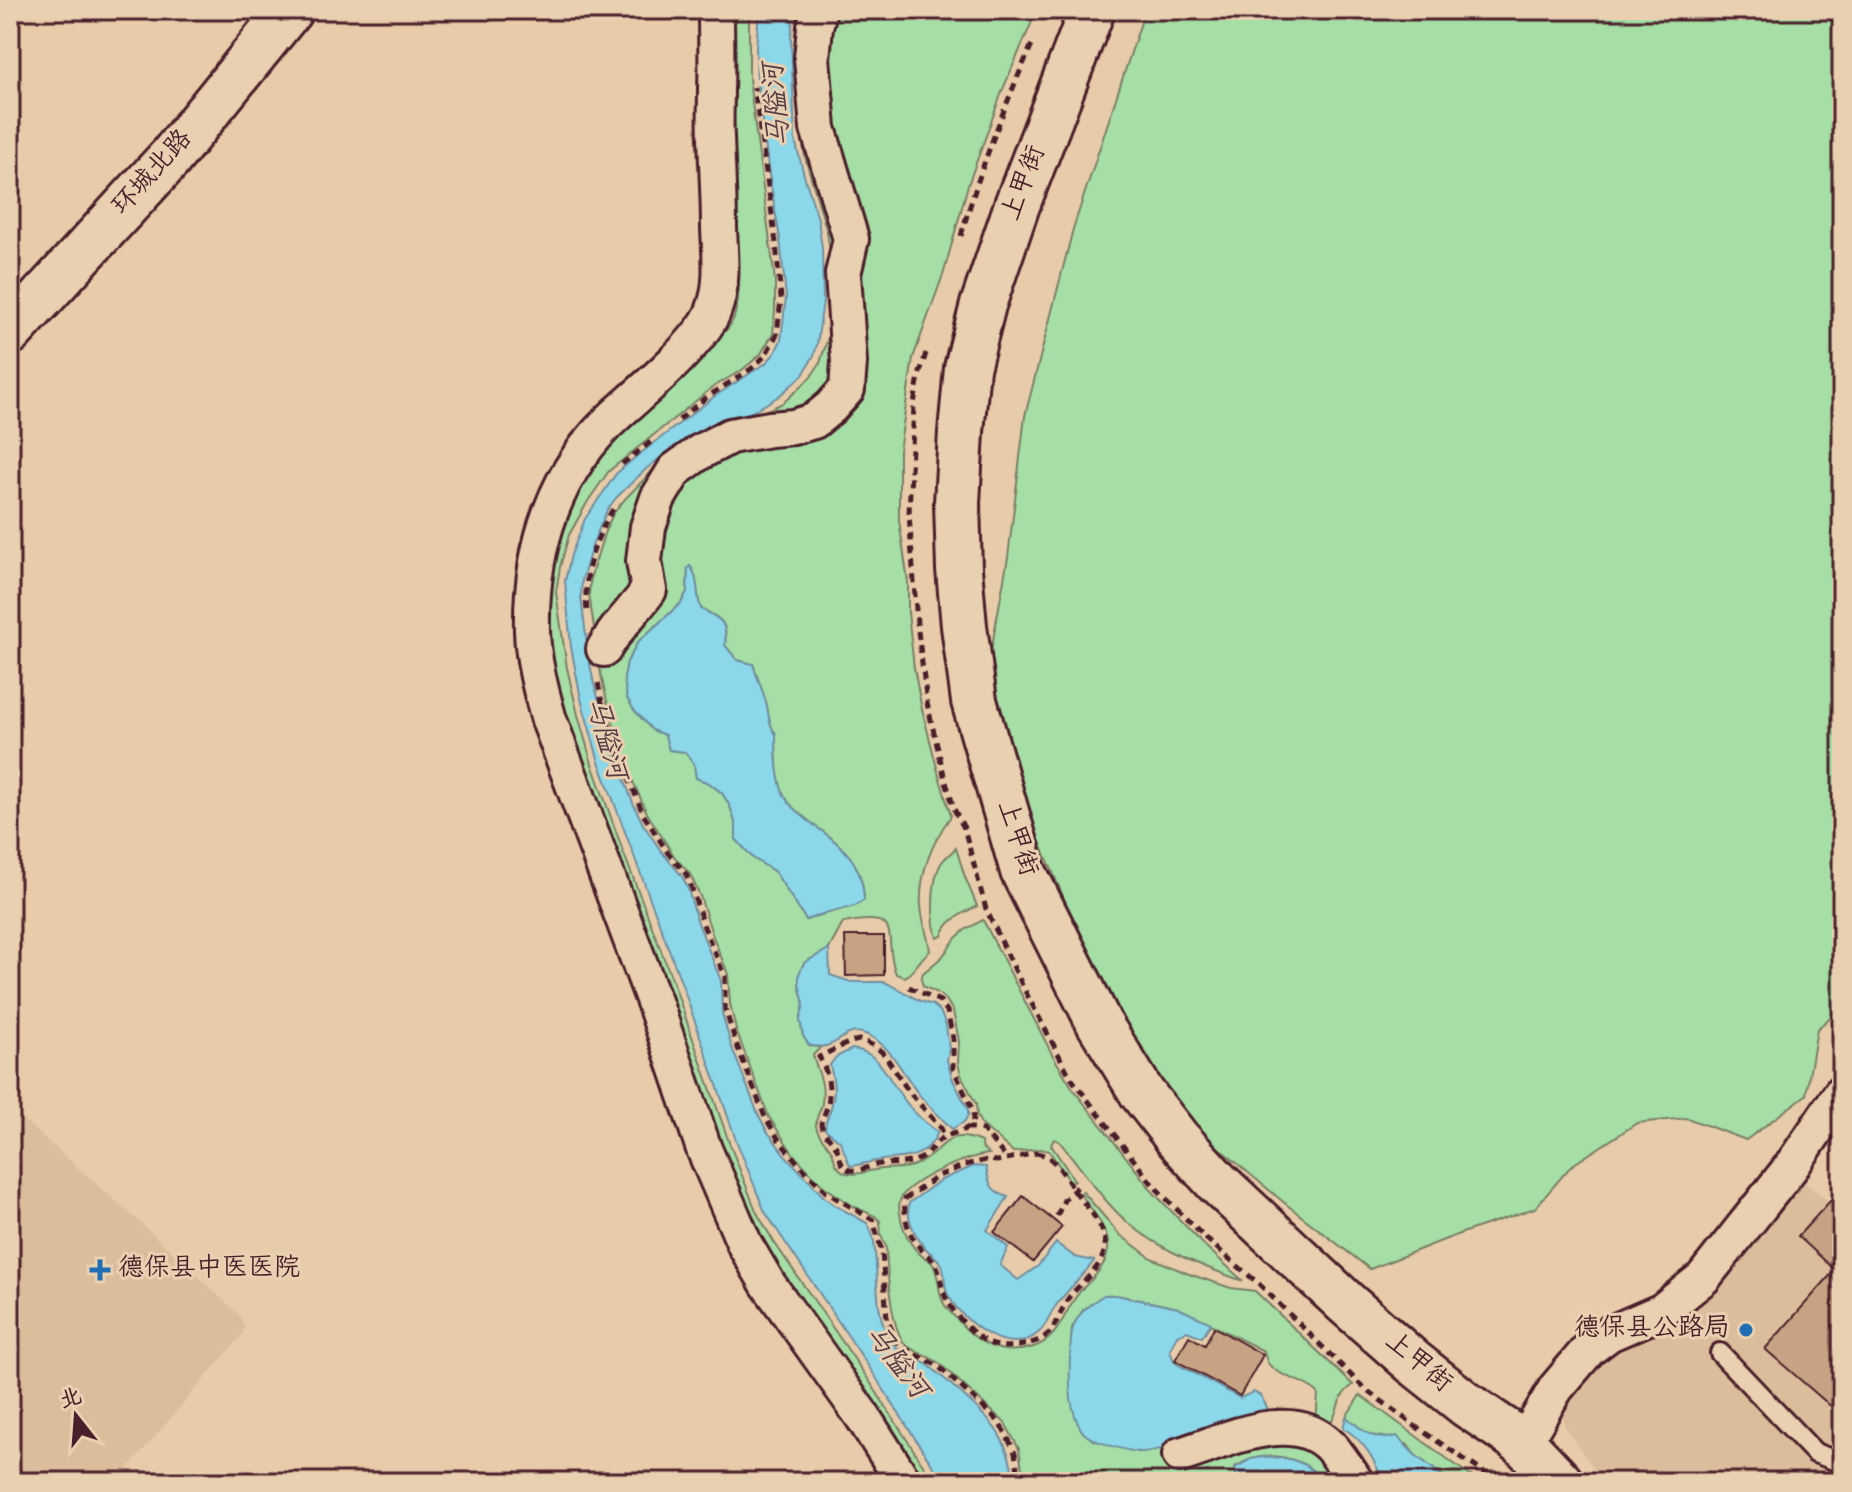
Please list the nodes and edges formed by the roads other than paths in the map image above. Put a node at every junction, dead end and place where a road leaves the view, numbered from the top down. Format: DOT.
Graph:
graph roads {
  1 [pos="266,10"];
  2 [pos="290,10"];
  3 [pos="716,10"];
  4 [pos="819,10"];
  5 [pos="1071,10"];
  6 [pos="1092,10"];
  7 [pos="10,301"];
  8 [pos="10,332"];
  9 [pos="601,664"];
  10 [pos="1842,1092"];
  11 [pos="1720,1353"];
  12 [pos="1180,1455"];
  13 [pos="1842,1459"];
  14 [pos="1524,1462"];
  15 [pos="904,1482"];
  16 [pos="1356,1482"];
  17 [pos="1560,1482"];
  1 -- 7 [label="street, 环城北路"];
  2 -- 8 [label="street, 环城北路"];
  3 -- 15 [label="street"];
  4 -- 9 [label="street"];
  5 -- 14 [label="street, 上甲街"];
  6 -- 14 [label="street, 上甲街"];
  10 -- 14 [label="street"];
  11 -- 13 [label="lane"];
  12 -- 16 [label="street"];
  14 -- 17 [label="street, 上甲街"];
}
